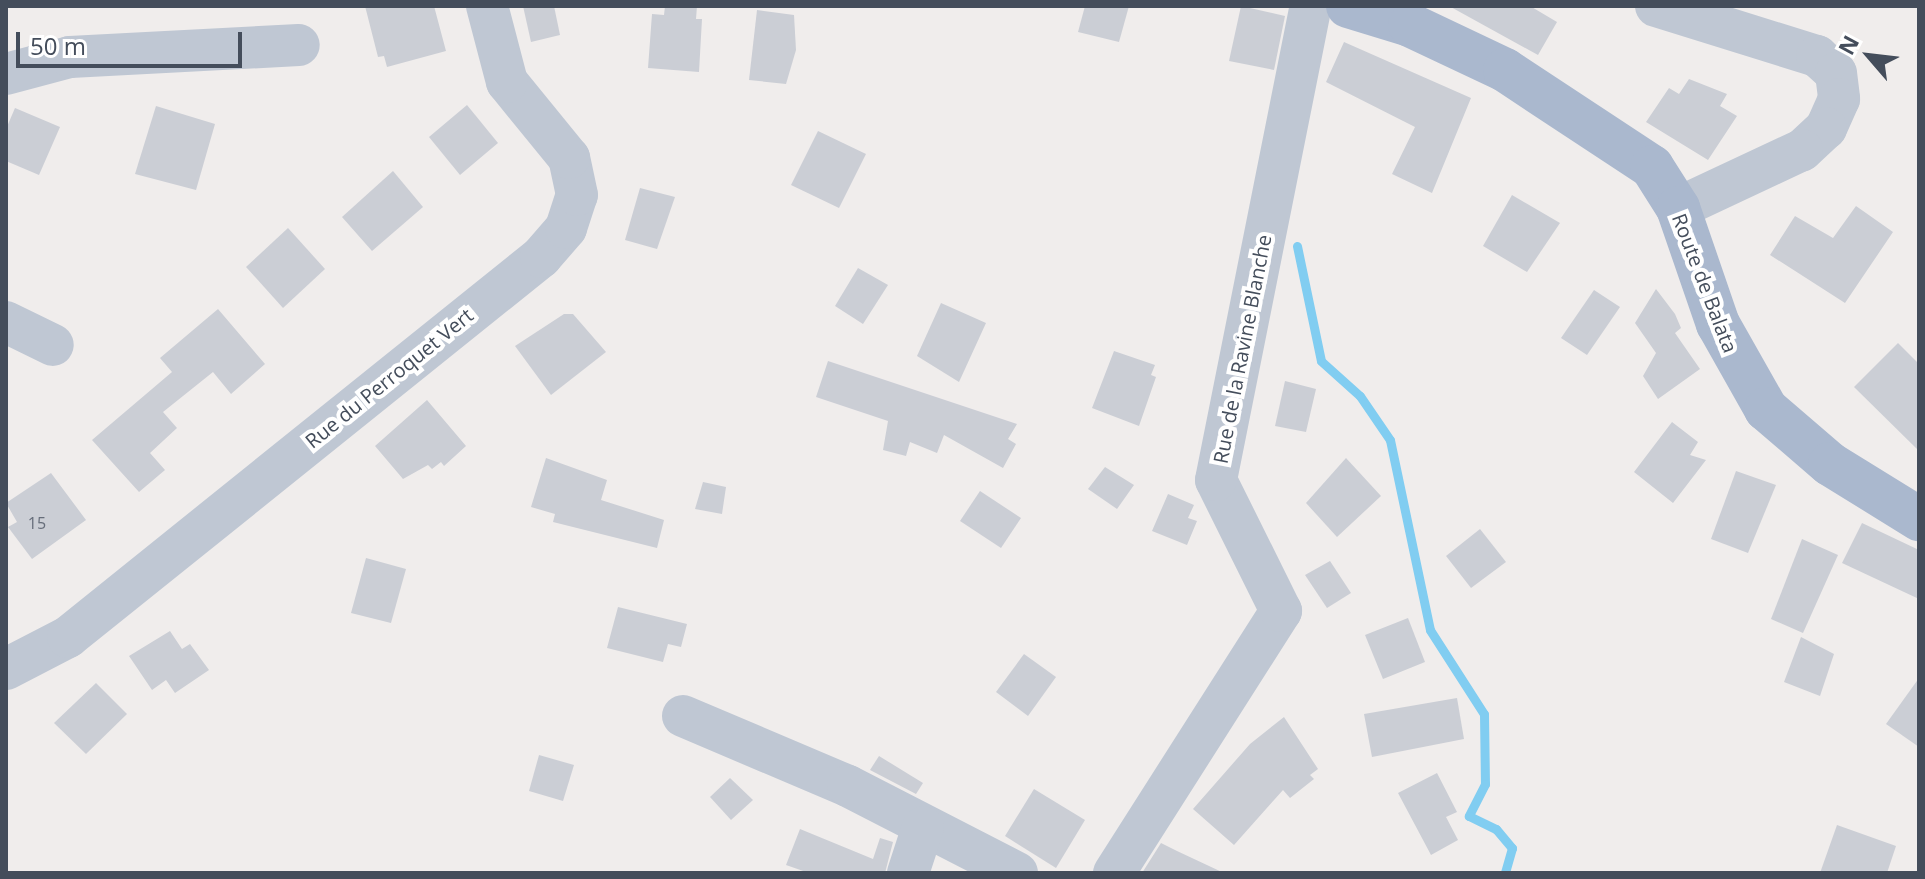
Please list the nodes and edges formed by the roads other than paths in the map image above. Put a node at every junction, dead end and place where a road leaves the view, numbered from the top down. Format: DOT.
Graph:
graph roads {
  1 [pos="487,6"];
  2 [pos="1311,6"];
  3 [pos="1348,6"];
  4 [pos="1656,6"];
  5 [pos="299,45"];
  6 [pos="6,74"];
  7 [pos="1678,208"];
  8 [pos="6,322"];
  9 [pos="53,345"];
  10 [pos="1919,519"];
  11 [pos="6,669"];
  12 [pos="683,716"];
  13 [pos="923,827"];
  14 [pos="908,873"];
  15 [pos="1017,873"];
  16 [pos="1114,873"];
  1 -- 11 [label="street, Rue du Perroquet Vert"];
  2 -- 16 [label="street, Rue de la Ravine Blanche"];
  3 -- 7 [label="main road, Route de Balata"];
  4 -- 7 [label="street"];
  5 -- 6 [label="street"];
  7 -- 10 [label="main road, Route de Balata"];
  8 -- 9 [label="street"];
  12 -- 13 [label="street"];
  13 -- 14 [label="street"];
  13 -- 15 [label="street"];
}
